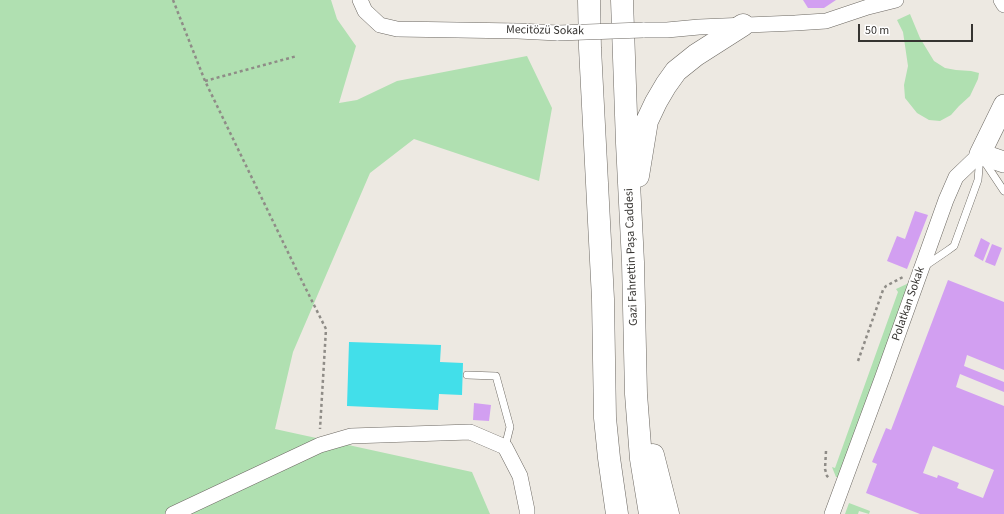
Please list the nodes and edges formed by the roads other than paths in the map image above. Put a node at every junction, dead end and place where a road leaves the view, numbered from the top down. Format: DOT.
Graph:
graph roads {
  1 [pos="360,0"];
  2 [pos="589,0"];
  3 [pos="622,0"];
  4 [pos="896,0"];
  5 [pos="1001,0"];
  6 [pos="1004,5"];
  7 [pos="743,25"];
  8 [pos="1004,105"];
  9 [pos="980,154"];
  10 [pos="1004,162"];
  11 [pos="1004,191"];
  12 [pos="631,212"];
  13 [pos="921,268"];
  14 [pos="467,375"];
  15 [pos="636,394"];
  16 [pos="505,447"];
  17 [pos="173,514"];
  18 [pos="527,514"];
  19 [pos="617,514"];
  20 [pos="650,514"];
  21 [pos="668,514"];
  22 [pos="832,514"];
  1 -- 7 [label="street, Mecitözü Sokak, bridge"];
  2 -- 19 [label="highway"];
  3 -- 12 [label="highway, Gazi Fahrettin Paşa Caddesi"];
  4 -- 7 [label="street, Mecitözü Sokak"];
  5 -- 6 [label="street"];
  7 -- 12 [label="highway"];
  8 -- 9 [label="main road, Polatkan Sokak"];
  9 -- 10 [label="main road"];
  9 -- 11 [label="lane"];
  9 -- 13 [label="street, Polatkan Sokak"];
  9 -- 13 [label="lane"];
  12 -- 15 [label="highway, Gazi Fahrettin Paşa Caddesi"];
  13 -- 22 [label="street, Polatkan Sokak"];
  14 -- 16 [label="lane"];
  15 -- 20 [label="highway, Gazi Fahrettin Paşa Caddesi"];
  15 -- 21 [label="highway"];
  16 -- 17 [label="street"];
  16 -- 18 [label="street"];
}
